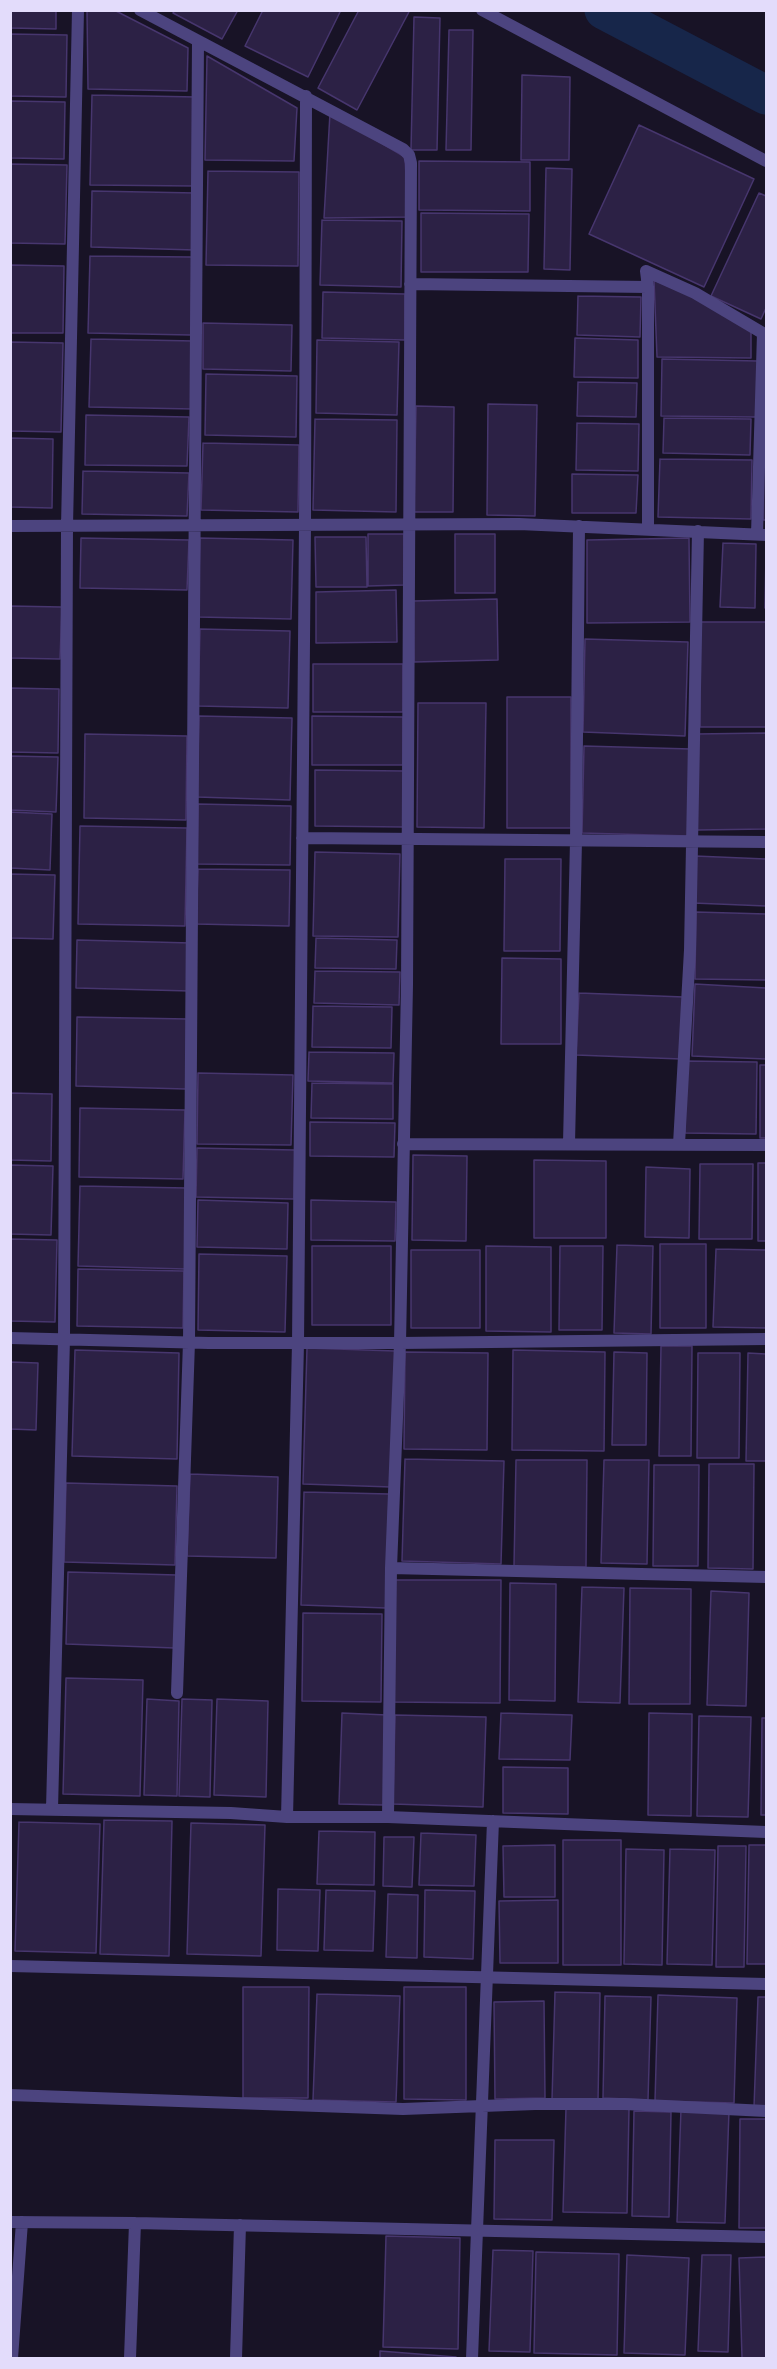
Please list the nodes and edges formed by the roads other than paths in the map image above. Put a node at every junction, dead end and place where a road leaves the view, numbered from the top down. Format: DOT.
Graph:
graph roads {
  1 [pos="78,10"];
  2 [pos="140,10"];
  3 [pos="482,10"];
  4 [pos="198,41"];
  5 [pos="306,96"];
  6 [pos="766,160"];
  7 [pos="410,284"];
  8 [pos="648,287"];
  9 [pos="765,334"];
  10 [pos="409,524"];
  11 [pos="305,525"];
  12 [pos="10,526"];
  13 [pos="67,526"];
  14 [pos="194,526"];
  15 [pos="579,526"];
  16 [pos="648,529"];
  17 [pos="698,531"];
  18 [pos="762,534"];
  19 [pos="302,838"];
  20 [pos="409,839"];
  21 [pos="576,841"];
  22 [pos="691,842"];
  23 [pos="766,842"];
  24 [pos="569,1143"];
  25 [pos="403,1144"];
  26 [pos="679,1144"];
  27 [pos="766,1145"];
  28 [pos="10,1338"];
  29 [pos="64,1339"];
  30 [pos="766,1339"];
  31 [pos="189,1342"];
  32 [pos="298,1342"];
  33 [pos="400,1343"];
  34 [pos="391,1568"];
  35 [pos="766,1577"];
  36 [pos="177,1693"];
  37 [pos="10,1809"];
  38 [pos="52,1809"];
  39 [pos="287,1816"];
  40 [pos="388,1817"];
  41 [pos="493,1821"];
  42 [pos="766,1832"];
  43 [pos="10,1966"];
  44 [pos="487,1976"];
  45 [pos="766,1984"];
  46 [pos="10,2095"];
  47 [pos="482,2106"];
  48 [pos="766,2111"];
  49 [pos="16,2222"];
  50 [pos="135,2223"];
  51 [pos="240,2225"];
  52 [pos="477,2231"];
  53 [pos="766,2237"];
  54 [pos="12,2358"];
  55 [pos="130,2358"];
  56 [pos="236,2358"];
  57 [pos="472,2358"];
  1 -- 13 [label="street"];
  2 -- 4 [label="street"];
  3 -- 6 [label="street"];
  4 -- 5 [label="street"];
  4 -- 14 [label="street"];
  5 -- 7 [label="street"];
  5 -- 11 [label="street"];
  7 -- 8 [label="street"];
  7 -- 10 [label="street"];
  8 -- 9 [label="street"];
  8 -- 16 [label="street"];
  9 -- 18 [label="street"];
  10 -- 11 [label="street"];
  10 -- 15 [label="street"];
  10 -- 20 [label="street"];
  11 -- 14 [label="street"];
  11 -- 19 [label="street"];
  12 -- 13 [label="street"];
  13 -- 14 [label="street"];
  13 -- 29 [label="street"];
  14 -- 31 [label="street"];
  15 -- 16 [label="street"];
  15 -- 21 [label="street"];
  16 -- 17 [label="street"];
  17 -- 18 [label="street"];
  17 -- 22 [label="street"];
  19 -- 20 [label="street"];
  19 -- 32 [label="street"];
  20 -- 21 [label="street"];
  20 -- 25 [label="street"];
  21 -- 22 [label="street"];
  21 -- 24 [label="street"];
  22 -- 23 [label="street"];
  22 -- 26 [label="street"];
  24 -- 25 [label="street"];
  24 -- 26 [label="street"];
  25 -- 33 [label="street"];
  26 -- 27 [label="street"];
  28 -- 29 [label="street"];
  29 -- 31 [label="street"];
  29 -- 38 [label="street"];
  30 -- 33 [label="street"];
  31 -- 32 [label="street"];
  31 -- 36 [label="street"];
  32 -- 33 [label="street"];
  32 -- 39 [label="street"];
  33 -- 34 [label="street"];
  34 -- 35 [label="street"];
  34 -- 40 [label="street"];
  37 -- 38 [label="street"];
  38 -- 39 [label="street"];
  39 -- 40 [label="street"];
  40 -- 41 [label="street"];
  41 -- 42 [label="street"];
  41 -- 44 [label="street"];
  43 -- 44 [label="street"];
  44 -- 45 [label="street"];
  44 -- 47 [label="street"];
  46 -- 47 [label="street"];
  47 -- 48 [label="street"];
  47 -- 52 [label="street"];
  49 -- 50 [label="street"];
  49 -- 54 [label="street"];
  50 -- 51 [label="street"];
  50 -- 55 [label="street"];
  51 -- 52 [label="street"];
  51 -- 56 [label="street"];
  52 -- 53 [label="street"];
  52 -- 57 [label="street"];
}
